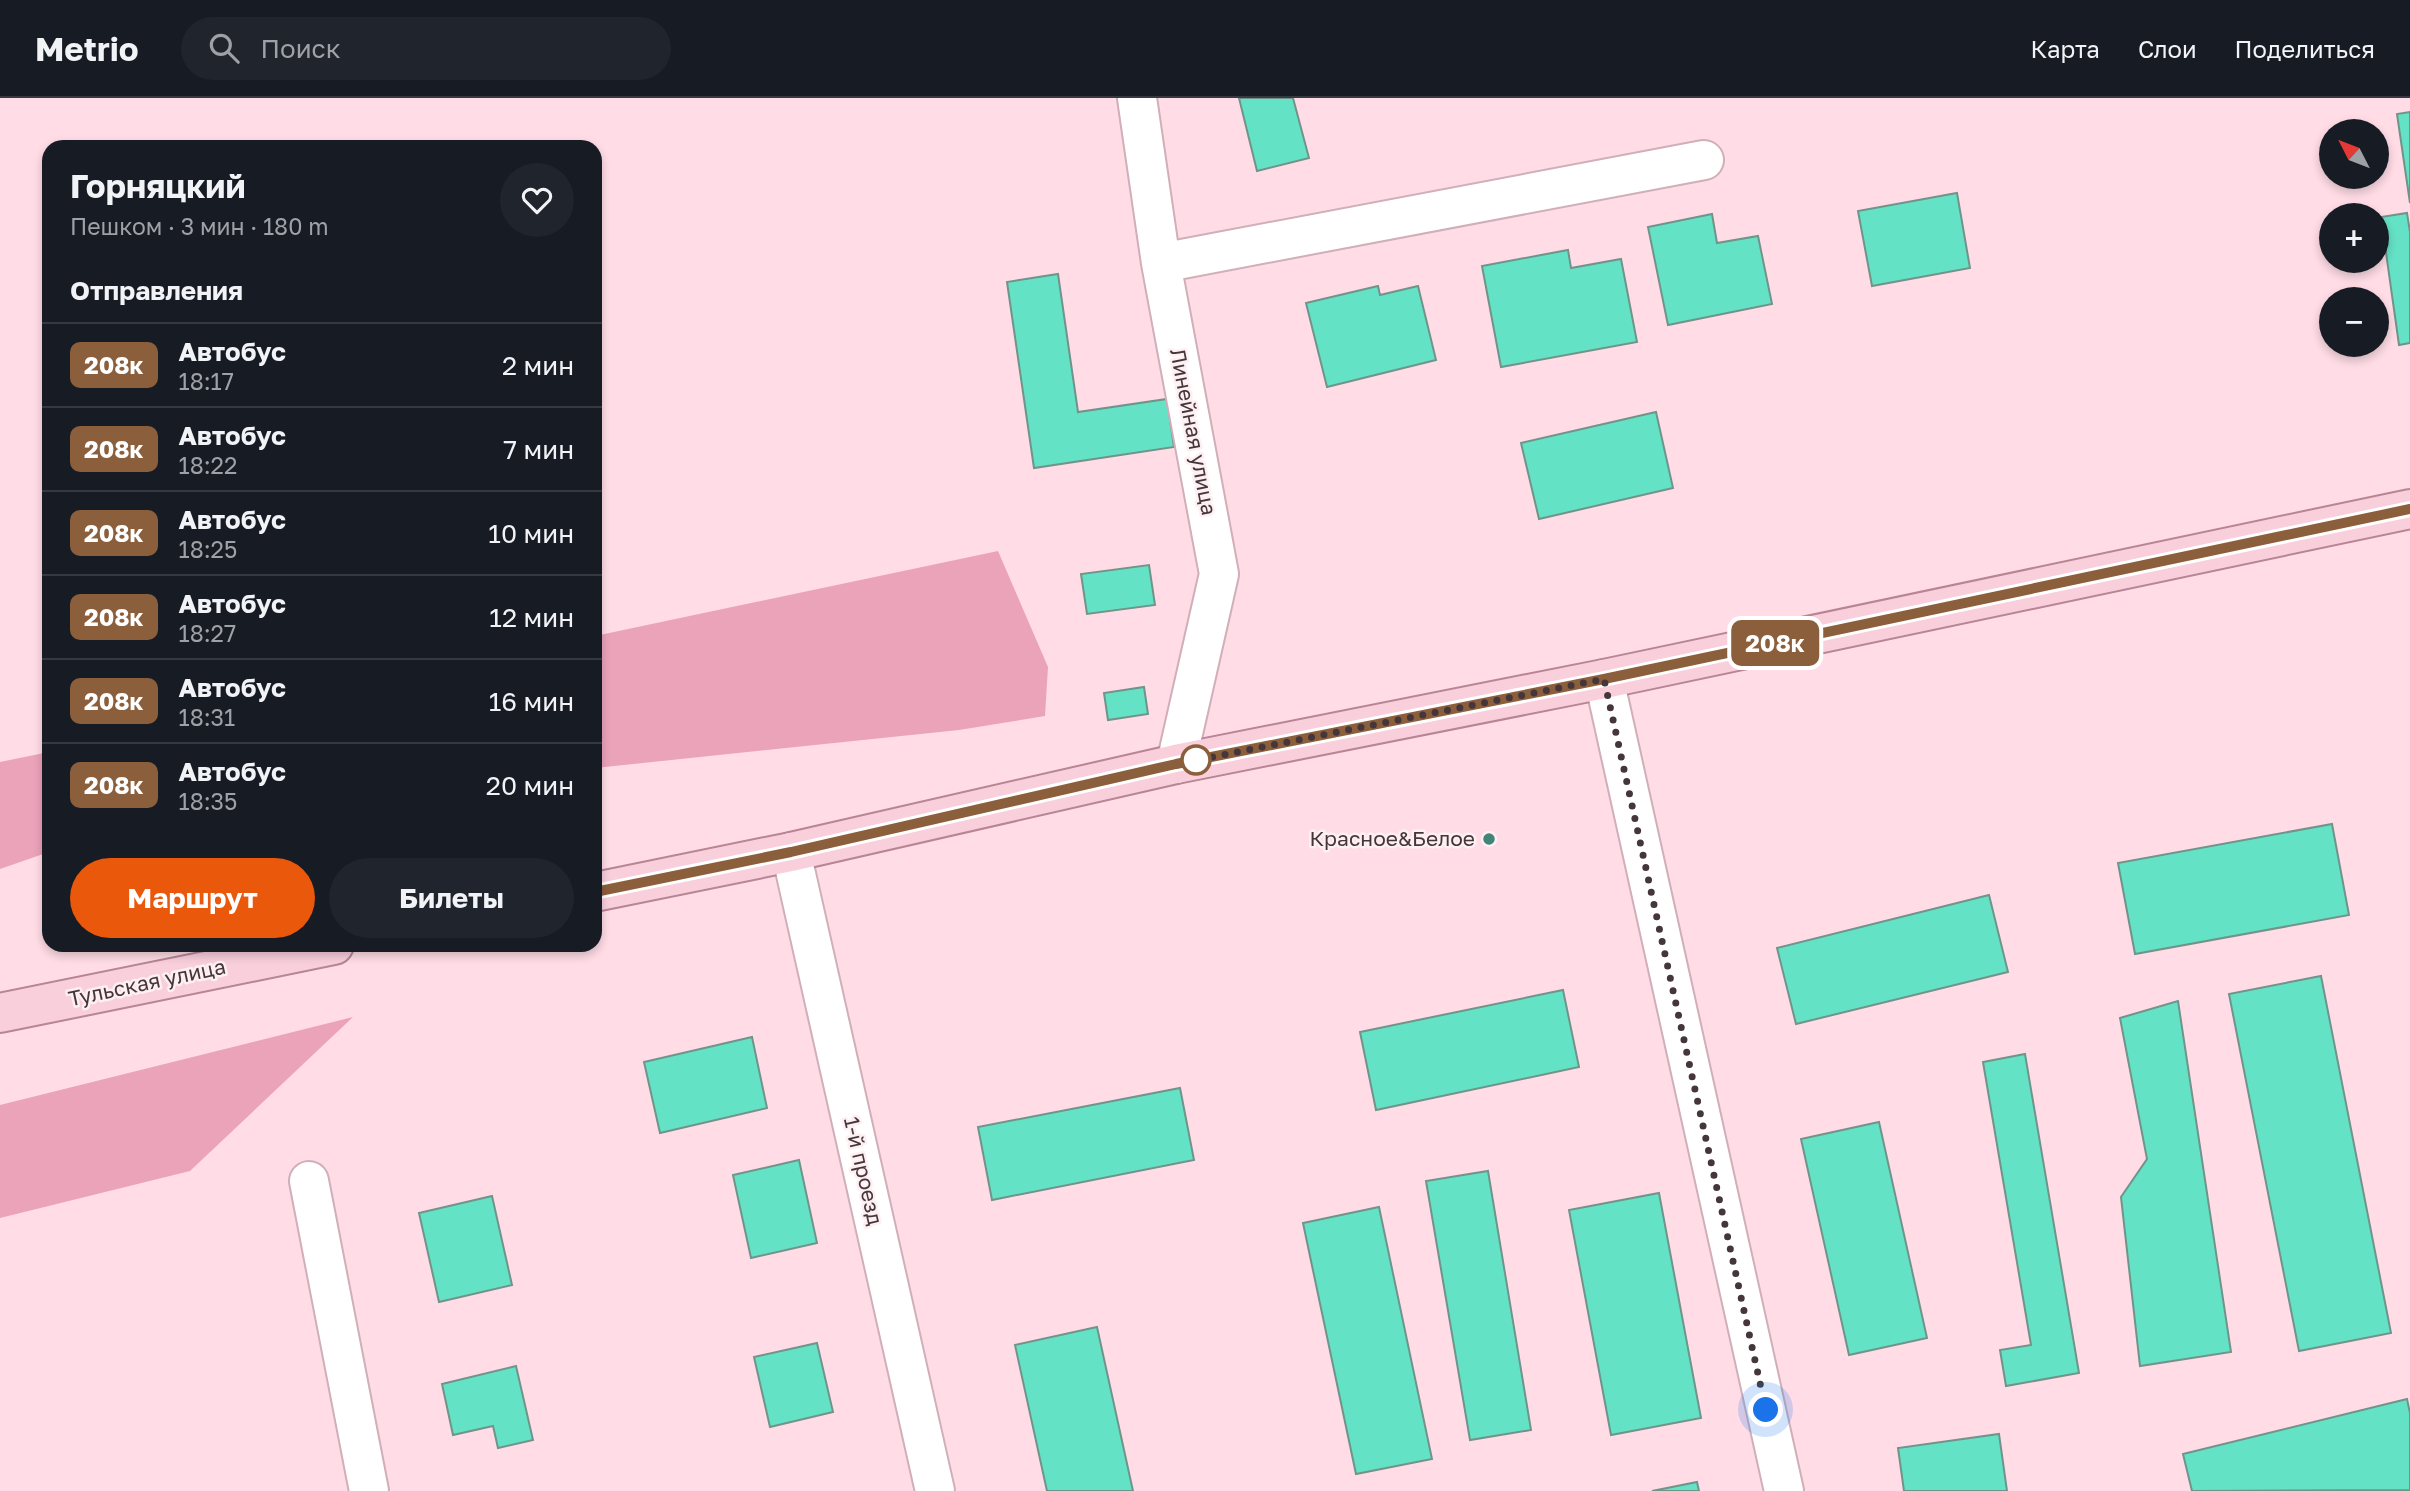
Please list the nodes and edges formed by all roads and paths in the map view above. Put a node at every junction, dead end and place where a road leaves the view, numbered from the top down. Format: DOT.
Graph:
graph roads {
  1 [pos="1137,98"];
  2 [pos="1704,160"];
  3 [pos="1161,263"];
  4 [pos="2410,509"];
  5 [pos="1604,679"];
  6 [pos="1176,764"];
  7 [pos="791,852"];
  8 [pos="602,891"];
  9 [pos="300,952"];
  10 [pos="0,1013"];
  11 [pos="309,1181"];
  12 [pos="369,1491"];
  13 [pos="936,1491"];
  14 [pos="1784,1491"];
  1 -- 3 [label="street, Линейная улица"];
  2 -- 3 [label="street"];
  3 -- 6 [label="street, Линейная улица"];
  4 -- 5 [label="main road"];
  5 -- 6 [label="main road"];
  5 -- 14 [label="street"];
  6 -- 7 [label="main road"];
  7 -- 8 [label="main road"];
  7 -- 13 [label="street, 1-й проезд"];
  9 -- 10 [label="main road, Тульская улица"];
  11 -- 12 [label="street"];
}
